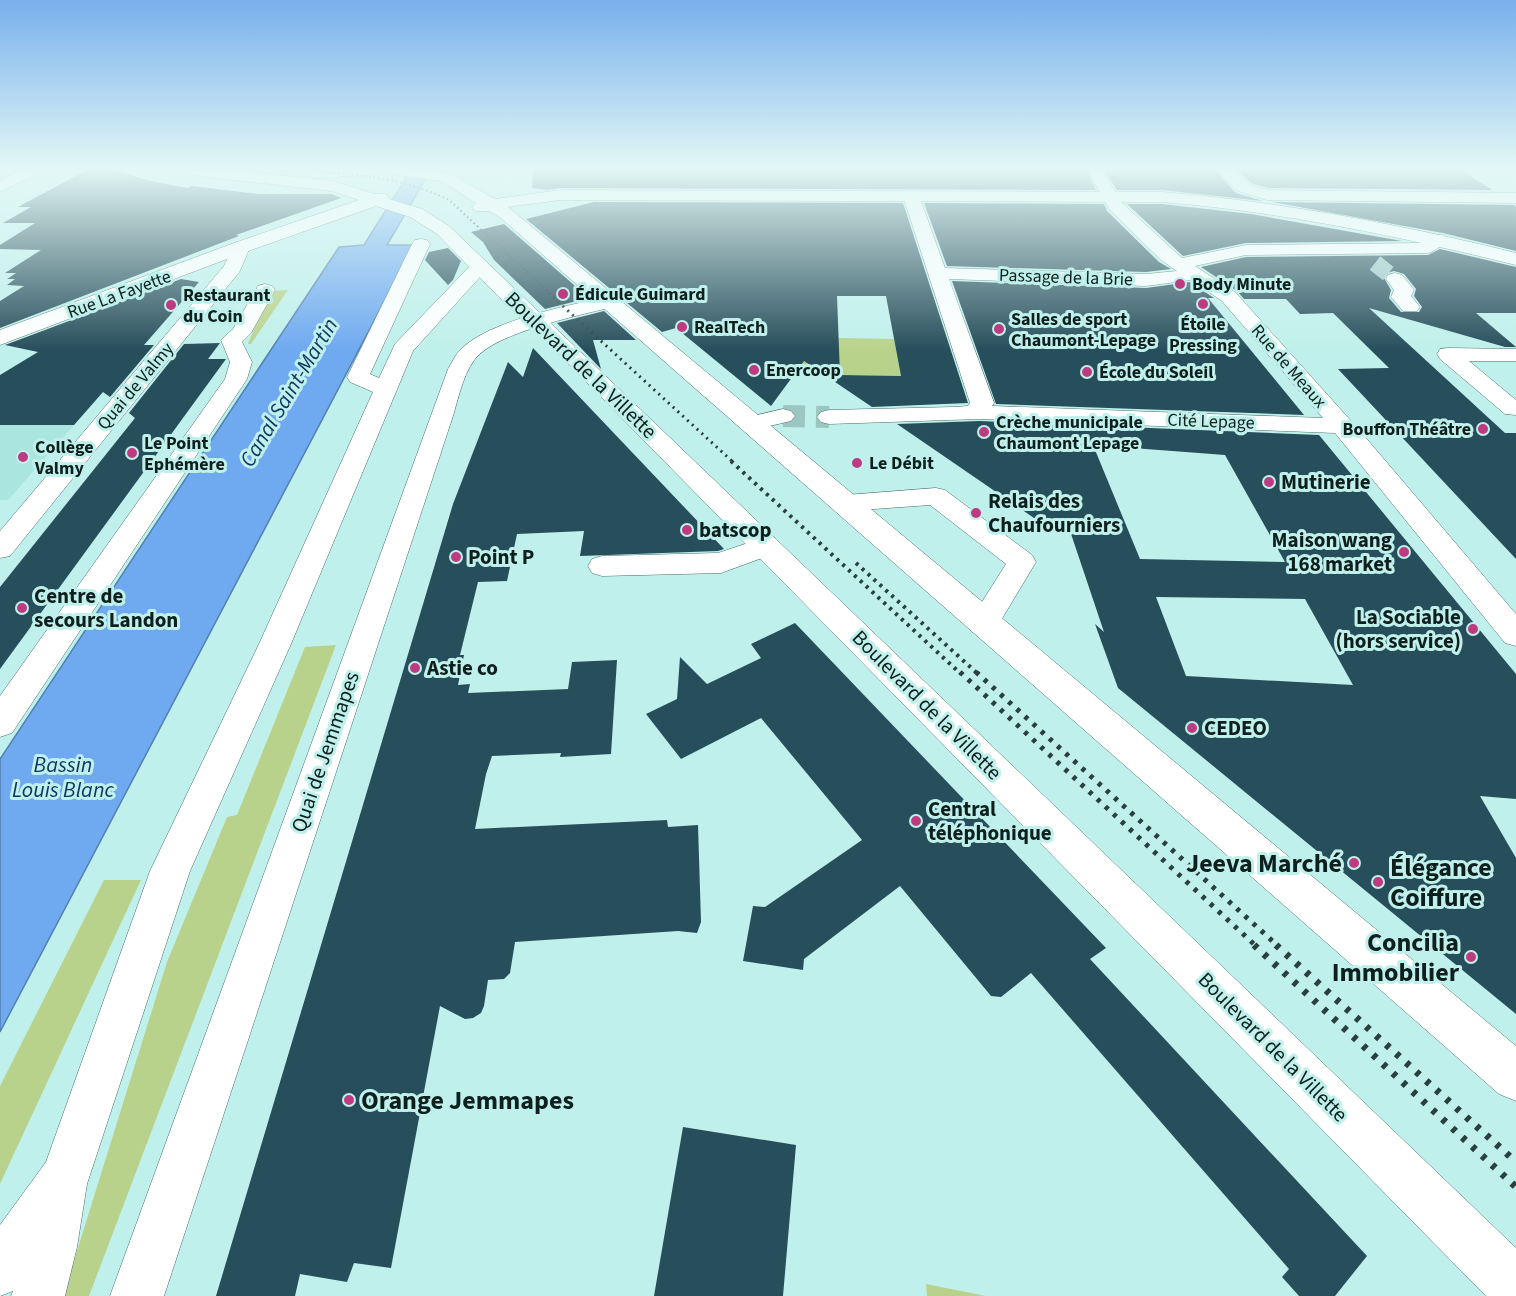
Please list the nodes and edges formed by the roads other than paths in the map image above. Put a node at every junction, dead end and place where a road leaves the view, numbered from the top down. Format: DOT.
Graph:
graph roads {
  1 [pos="288,230"];
  2 [pos="443,230"];
  3 [pos="526,230"];
  4 [pos="922,230"];
  5 [pos="1140,230"];
  6 [pos="1392,230"];
  7 [pos="1437,239"];
  8 [pos="421,244"];
  9 [pos="241,247"];
  10 [pos="1358,249"];
  11 [pos="1516,259"];
  12 [pos="1375,263"];
  13 [pos="480,267"];
  14 [pos="1187,269"];
  15 [pos="936,273"];
  16 [pos="1395,279"];
  17 [pos="265,290"];
  18 [pos="609,302"];
  19 [pos="1410,307"];
  20 [pos="537,321"];
  21 [pos="0,338"];
  22 [pos="1516,355"];
  23 [pos="386,389"];
  24 [pos="1514,402"];
  25 [pos="976,411"];
  26 [pos="830,417"];
  27 [pos="1342,426"];
  28 [pos="846,503"];
  29 [pos="766,546"];
  30 [pos="0,549"];
  31 [pos="602,566"];
  32 [pos="984,624"];
  33 [pos="1516,635"];
  34 [pos="0,723"];
  35 [pos="1516,1077"];
  36 [pos="65,1177"];
  37 [pos="0,1270"];
  38 [pos="1516,1287"];
  39 [pos="38,1296"];
  40 [pos="137,1296"];
  1 -- 9 [label="main road, Rue La Fayette"];
  2 -- 13 [label="main road, Boulevard de la Villette"];
  3 -- 18 [label="main road"];
  4 -- 15 [label="street"];
  5 -- 14 [label="street, Rue de Meaux"];
  6 -- 7 [label="main road"];
  7 -- 10 [label="street, Passage de la Brie"];
  7 -- 11 [label="main road"];
  8 -- 23 [label="street"];
  9 -- 21 [label="main road, Rue La Fayette"];
  9 -- 30 [label="street, Quai de Valmy"];
  10 -- 12 [label="street"];
  10 -- 14 [label="street, Passage de la Brie"];
  13 -- 20 [label="main road, Boulevard de la Villette"];
  13 -- 23 [label="street"];
  14 -- 15 [label="street, Passage de la Brie"];
  14 -- 27 [label="street, Rue de Meaux"];
  15 -- 25 [label="street"];
  16 -- 19 [label="street"];
  17 -- 34 [label="street"];
  18 -- 20 [label="street, Quai de Jemmapes"];
  18 -- 28 [label="main road"];
  20 -- 29 [label="main road, Boulevard de la Villette"];
  20 -- 40 [label="street, Quai de Jemmapes"];
  22 -- 24 [label="street"];
  23 -- 36 [label="street"];
  25 -- 26 [label="street, Cité Lepage"];
  25 -- 27 [label="street, Cité Lepage"];
  27 -- 33 [label="street, Rue de Meaux"];
  28 -- 32 [label="main road"];
  28 -- 32 [label="street"];
  29 -- 31 [label="street"];
  29 -- 38 [label="main road, Boulevard de la Villette"];
  32 -- 35 [label="main road"];
  36 -- 37 [label="street"];
  36 -- 39 [label="street"];
}
